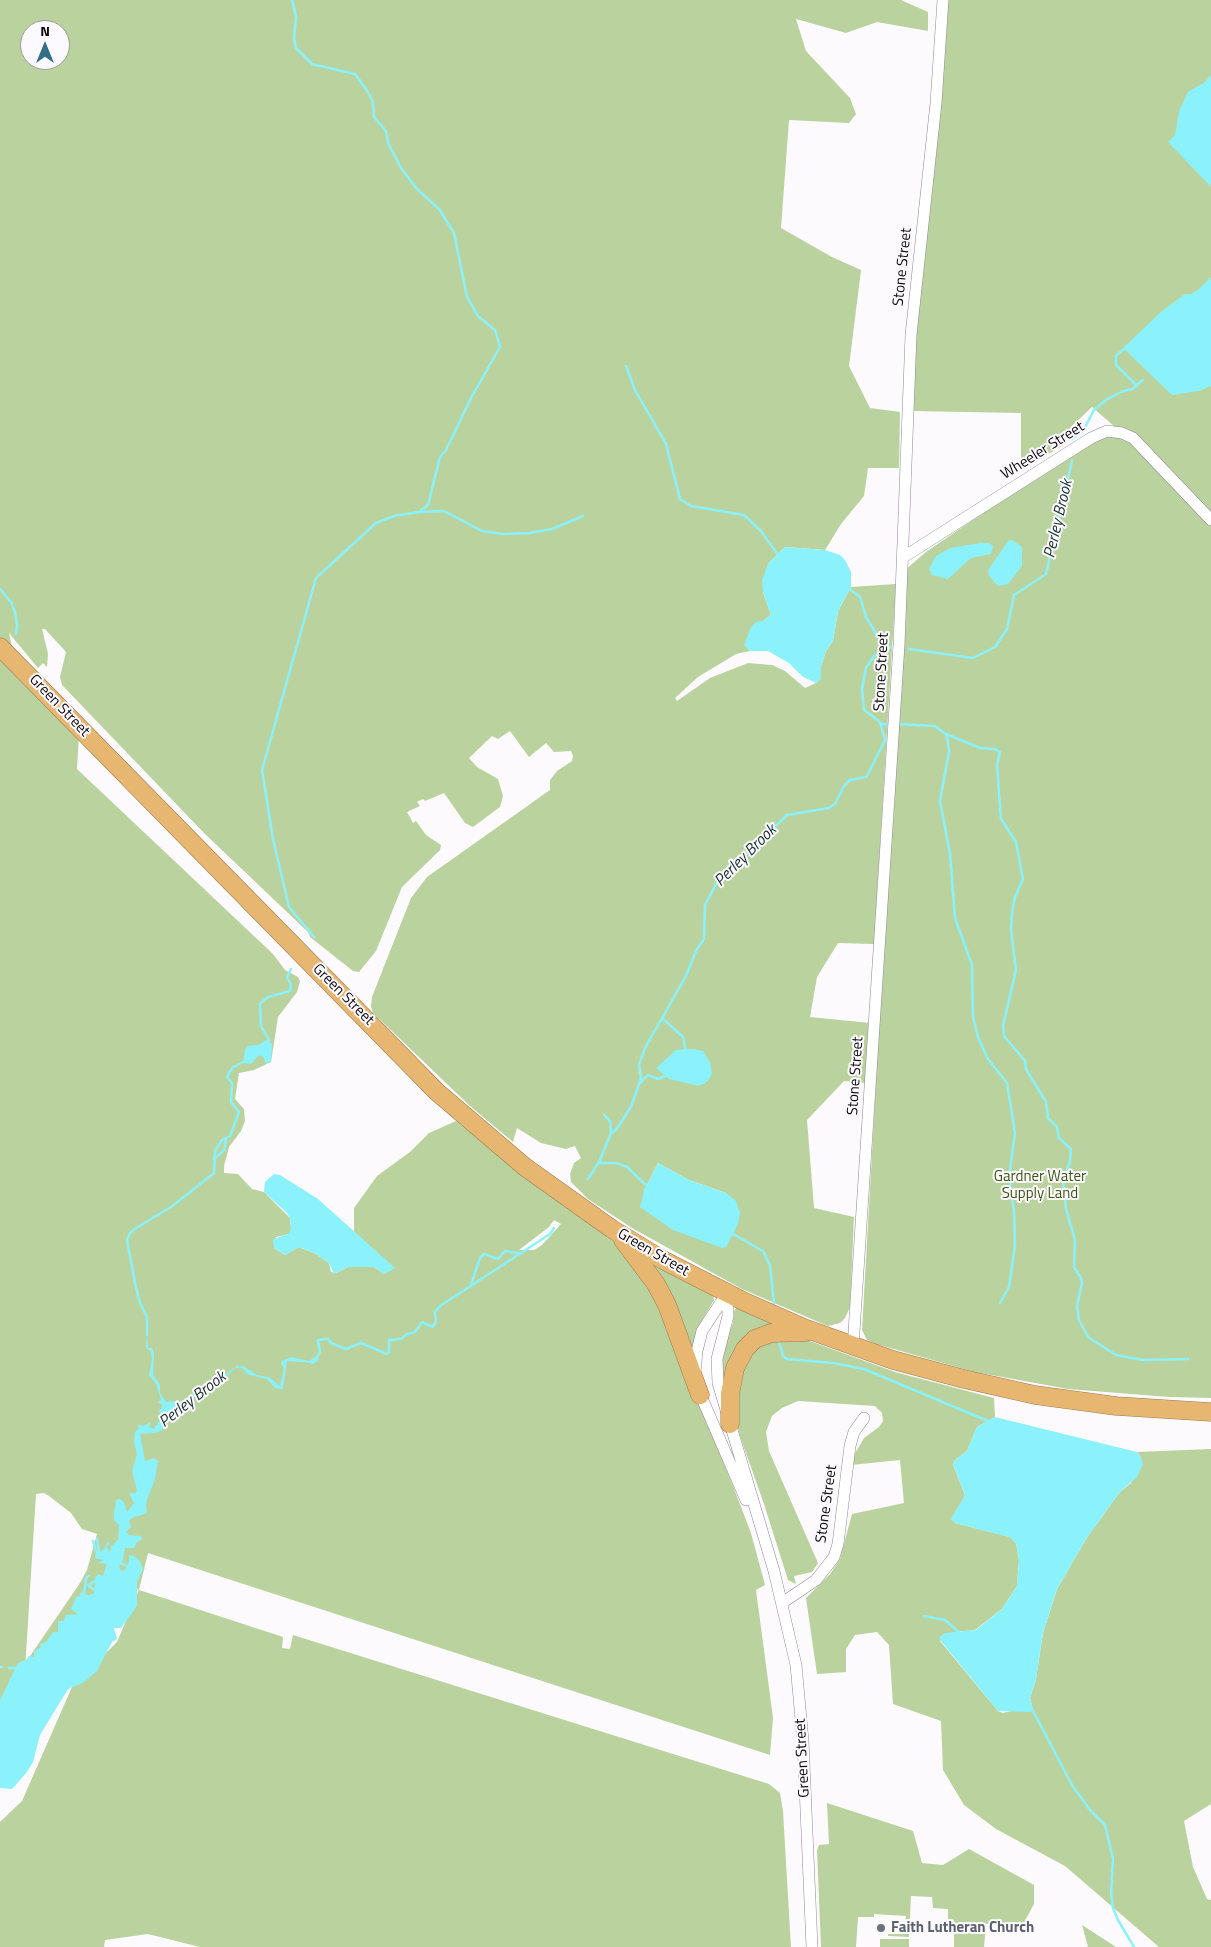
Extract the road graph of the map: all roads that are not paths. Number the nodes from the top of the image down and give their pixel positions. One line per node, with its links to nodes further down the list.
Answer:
1 (943, 0): 3 (street, Stone Street)
2 (1211, 520): 3 (street, Wheeler Street)
3 (902, 558): 8 (street, Stone Street)
4 (0, 647): 5 (highway, Green Street)
5 (612, 1229): 6 (highway, Green Street); 9 (highway)
6 (727, 1293): 7 (highway); 9 (street, Green Street); 12 (street, Green Street)
7 (816, 1333): 8 (highway); 12 (highway)
8 (854, 1347): 10 (highway)
9 (700, 1395): 13 (street, Green Street)
10 (1211, 1412)
11 (864, 1418): 14 (street, Stone Street)
12 (730, 1424): 13 (street, Green Street)
13 (774, 1572): 14 (street, Green Street)
14 (782, 1603): 15 (street, Green Street)
15 (812, 1947)

